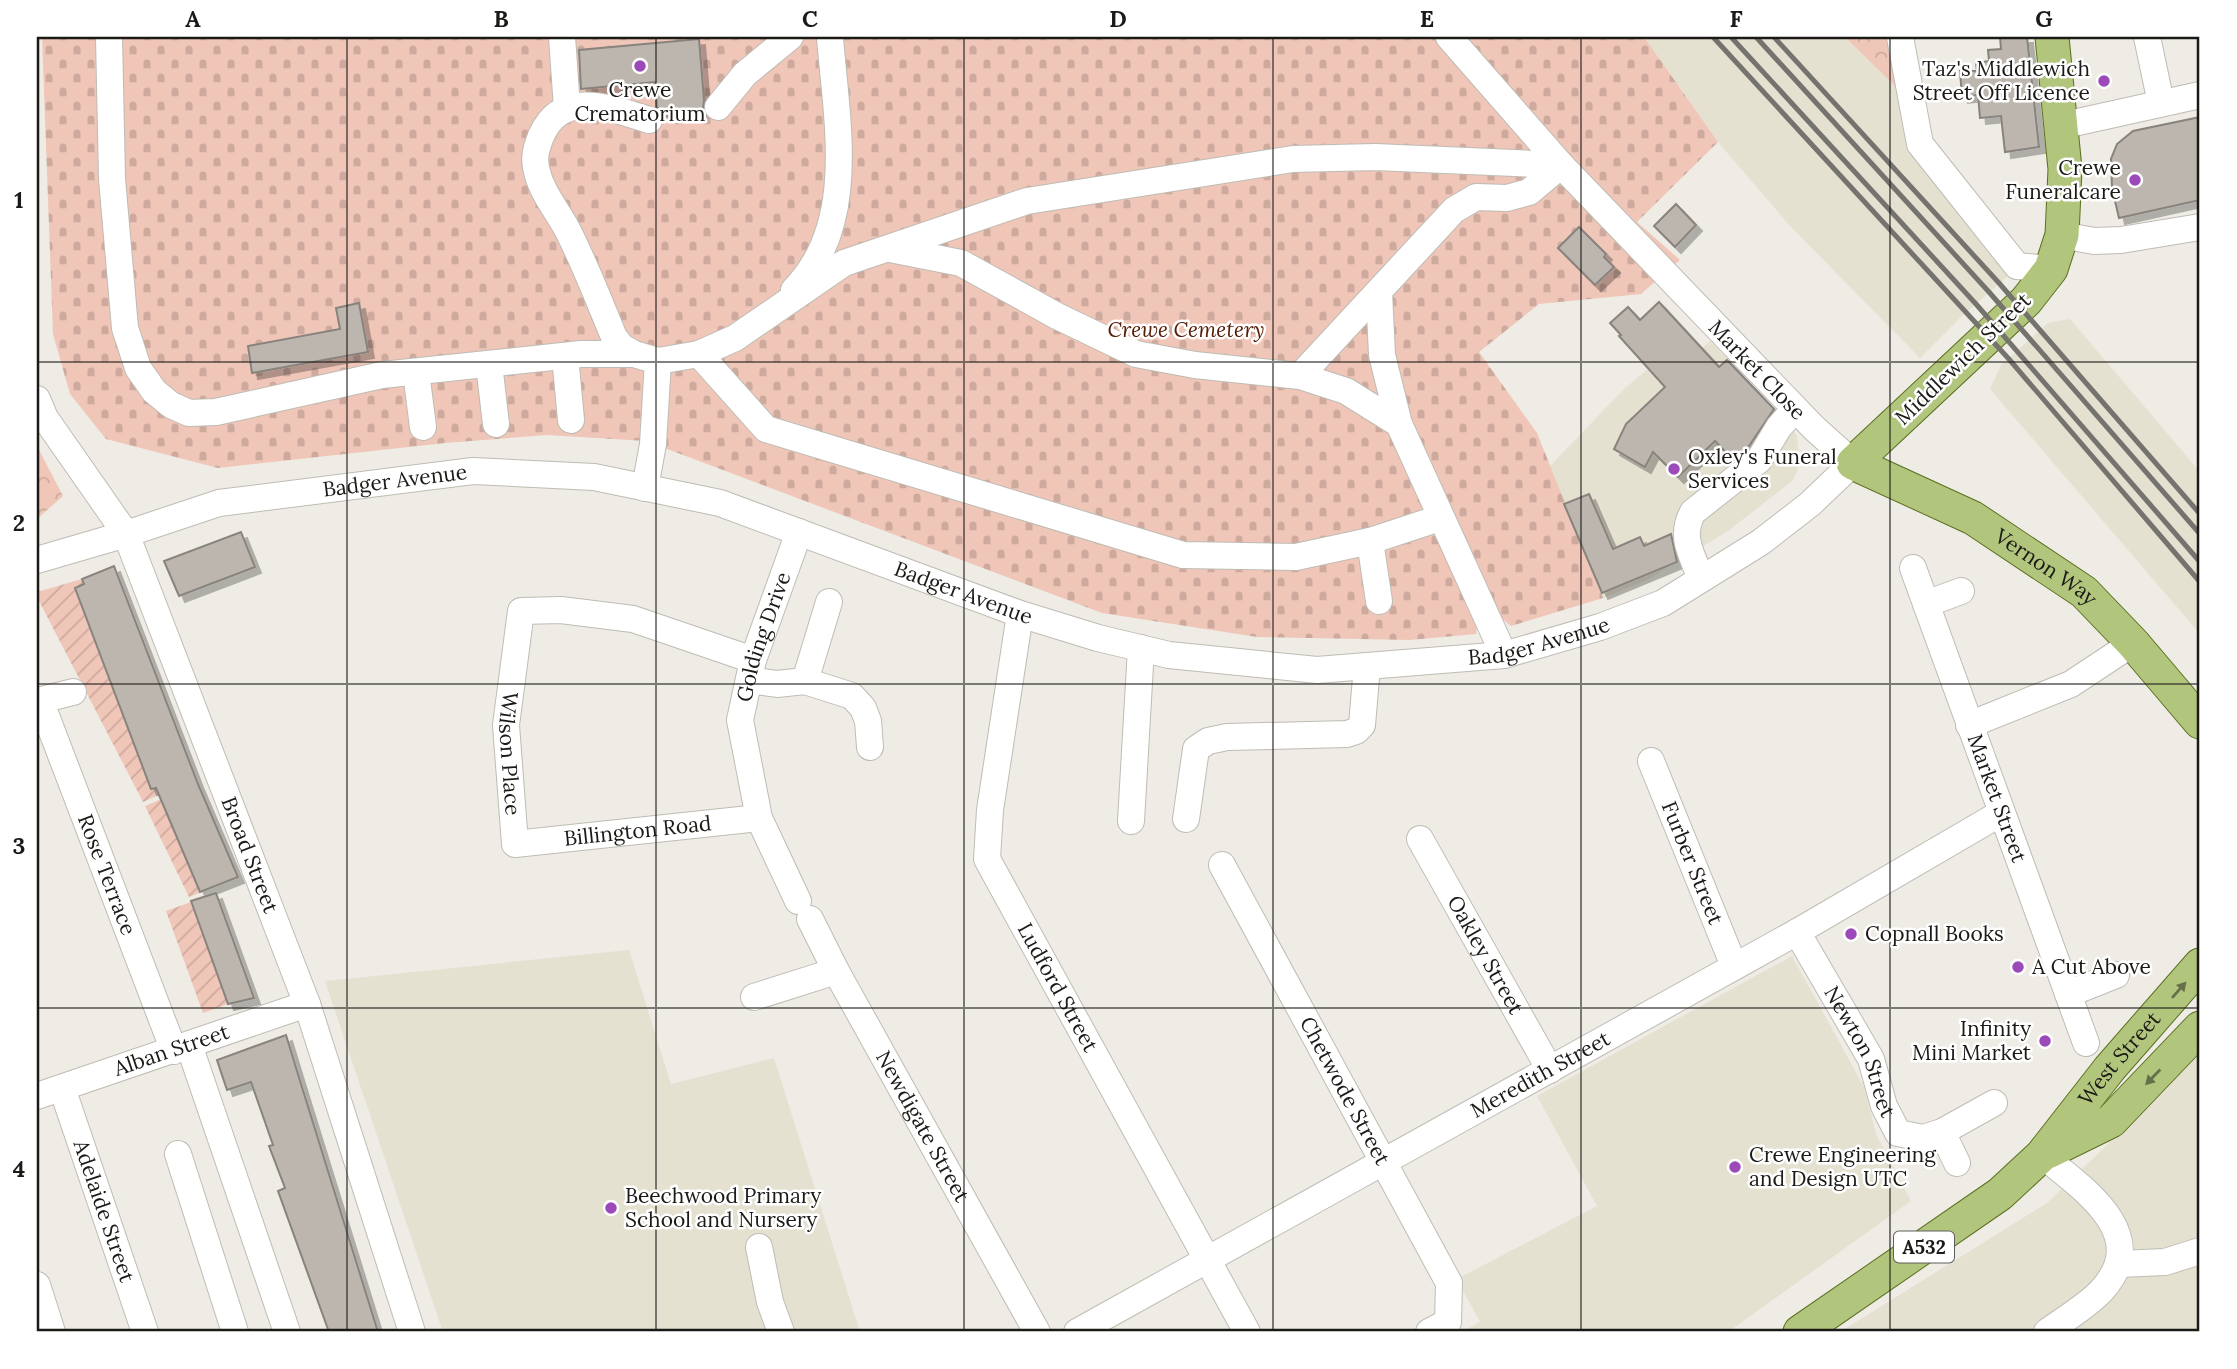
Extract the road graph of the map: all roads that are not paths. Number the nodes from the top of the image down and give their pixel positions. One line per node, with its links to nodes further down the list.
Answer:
1 (109, 37): 26 (street)
2 (562, 37): 12 (street)
3 (790, 37): 11 (street)
4 (830, 37): 21 (street)
5 (1449, 37): 15 (street, Market Close)
6 (1900, 37): 19 (street)
7 (2052, 37): 14 (main road, Middlewich Street)
8 (2147, 37): 10 (street)
9 (2200, 95): 10 (street)
10 (2161, 103): 14 (street)
11 (718, 107)
12 (567, 108): 13 (street); 24 (street)
13 (649, 120)
14 (2060, 126): 17 (main road, Middlewich Street)
15 (1560, 165): 18 (street); 20 (street); 29 (street, Market Close)
16 (2200, 227): 17 (street)
17 (2062, 235): 19 (main road, Middlewich Street)
18 (887, 249): 21 (street); 27 (street)
19 (2050, 269): 34 (main road, Middlewich Street)
20 (1379, 292): 27 (street); 32 (street)
21 (774, 311): 22 (street)
22 (699, 354): 24 (street); 39 (street)
23 (565, 356): 24 (street); 25 (street); 30 (street)
24 (646, 358): 35 (street)
25 (489, 364): 26 (street); 31 (street)
26 (416, 372): 33 (street)
27 (1300, 376): 32 (street)
28 (37, 399): 38 (street, Broad Street)
29 (1795, 409): 34 (street, Market Close); 42 (street)
30 (571, 420)
31 (496, 424)
32 (1399, 424): 36 (street)
33 (422, 426)
34 (1853, 463): 42 (street, Badger Avenue); 48 (main road, Vernon Way)
35 (645, 488): 37 (street, Badger Avenue); 38 (street, Badger Avenue)
36 (1440, 518): 39 (street); 50 (street)
37 (799, 532): 47 (street, Badger Avenue); 52 (street, Golding Drive)
38 (126, 534): 40 (street, Badger Avenue); 75 (street, Broad Street)
39 (1370, 541): 44 (street)
40 (37, 560)
41 (1913, 568): 46 (street, Market Street)
42 (1702, 579): 50 (street, Badger Avenue)
43 (1961, 591): 46 (street)
44 (1379, 601)
45 (829, 602): 53 (street)
46 (1926, 604): 57 (street, Market Street)
47 (1020, 614): 49 (street, Badger Avenue); 90 (street, Ludford Street)
48 (2133, 643): 56 (main road, Vernon Way); 57 (street)
49 (1141, 648): 51 (street, Badger Avenue); 63 (street)
50 (1504, 655): 51 (street, Badger Avenue)
51 (1367, 666): 62 (street)
52 (751, 670): 53 (street); 61 (street, Golding Drive); 65 (street, Wilson Place)
53 (805, 681): 58 (street)
54 (72, 692): 55 (street)
55 (38, 700): 78 (street, Rose Terrace)
56 (2200, 722)
57 (1969, 725): 60 (street, Market Street)
58 (870, 747)
59 (1651, 761): 70 (street, Furber Street)
60 (2001, 813): 68 (street, Meredith Street); 73 (street, Market Street)
61 (759, 818): 65 (street, Billington Road); 67 (street, Golding Drive)
62 (1186, 818)
63 (1131, 821)
64 (1420, 839): 79 (street, Oakley Street)
65 (515, 844)
66 (1222, 865): 86 (street, Chetwode Street)
67 (804, 910): 71 (street, Newdigate Street)
68 (1797, 932): 70 (street, Meredith Street); 83 (street, Newton Street)
69 (2200, 965): 85 (main road, West Street / A532, one-way to 69)
70 (1734, 966): 79 (street, Meredith Street)
71 (836, 971): 74 (street); 100 (street, Newdigate Street)
72 (2116, 975): 73 (street)
73 (2068, 994): 77 (street, Market Street)
74 (754, 997)
75 (307, 1004): 78 (street, Alban Street); 98 (street, Broad Street)
76 (2200, 1028): 85 (main road, West Street / A532, one-way to 85)
77 (2086, 1043)
78 (181, 1048): 80 (street, Alban Street); 97 (street, Rose Terrace)
79 (1550, 1070): 86 (street, Meredith Street)
80 (62, 1088): 81 (street, Alban Street); 95 (street, Adelaide Street)
81 (37, 1096)
82 (1994, 1103): 83 (street, Newton Street)
83 (1942, 1132): 87 (street)
84 (178, 1154): 96 (street)
85 (2042, 1155): 91 (street); 103 (main road, West Street / A532)
86 (1382, 1163): 90 (street, Meredith Street); 93 (street, Chetwode Street)
87 (1956, 1163)
88 (759, 1247): 99 (street)
89 (2200, 1251): 91 (street)
90 (1207, 1260): 101 (street, Meredith Street); 102 (street, Ludford Street)
91 (2119, 1264): 104 (street)
92 (37, 1285): 94 (street)
93 (1439, 1327)
94 (52, 1332)
95 (145, 1332)
96 (235, 1332)
97 (287, 1332)
98 (412, 1332)
99 (781, 1332)
100 (1037, 1332)
101 (1077, 1332)
102 (1247, 1332)
103 (1800, 1332)
104 (2047, 1332)

